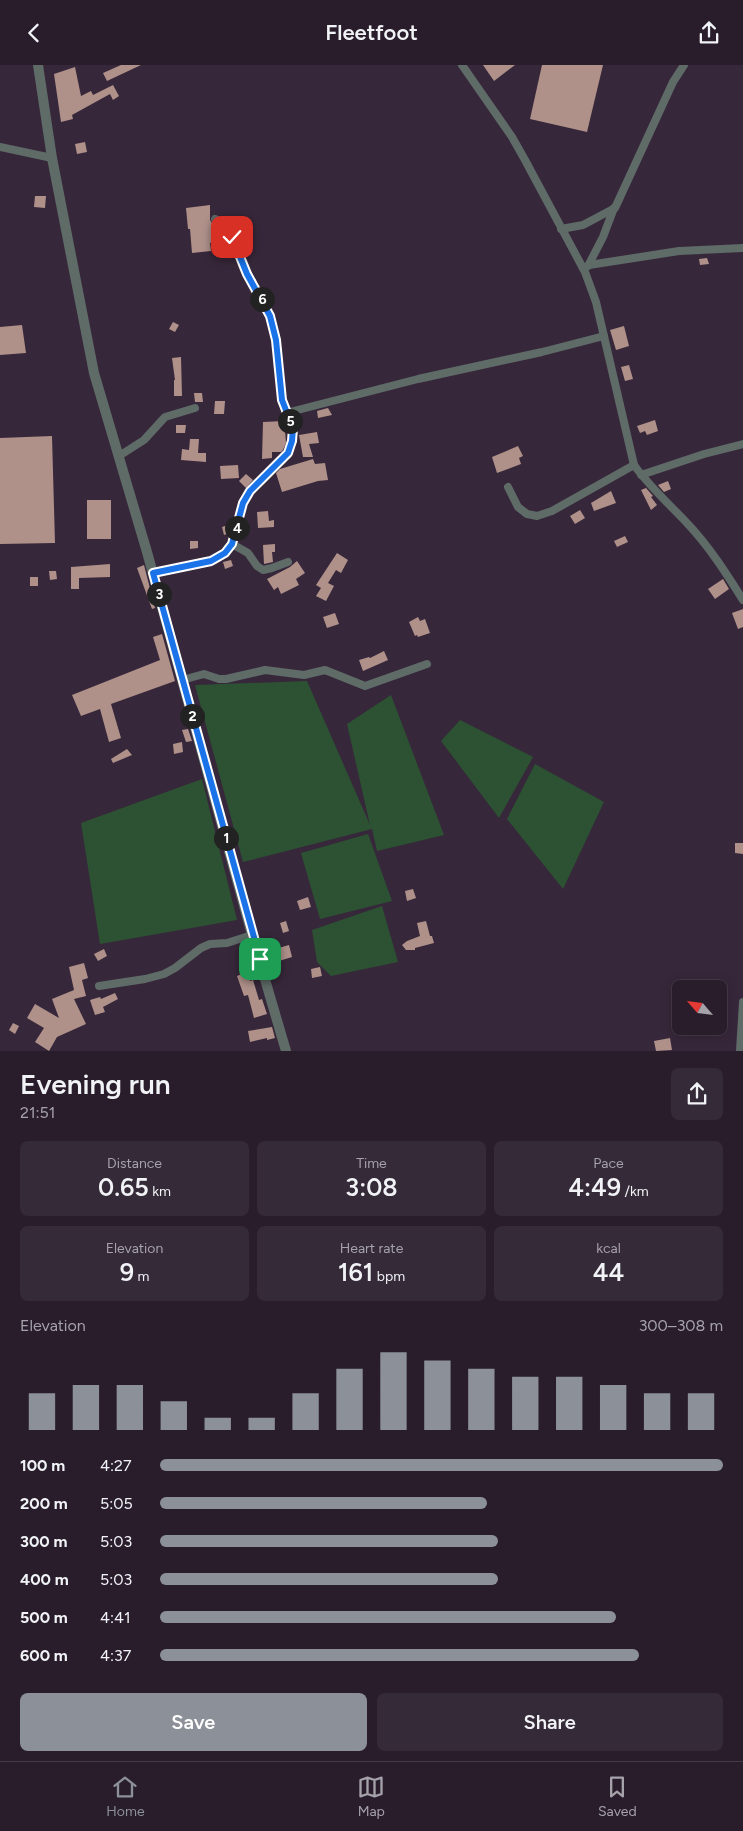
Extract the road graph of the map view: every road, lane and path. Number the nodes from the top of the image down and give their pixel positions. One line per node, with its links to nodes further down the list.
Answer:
1 (38, 65): 5 (street)
2 (462, 65): 8 (street)
3 (684, 65): 6 (street)
4 (0, 147): 5 (street)
5 (52, 158): 16 (street)
6 (614, 208): 8 (street); 10 (street)
7 (215, 219): 14 (street)
8 (561, 229): 11 (street)
9 (743, 248): 10 (street)
10 (589, 265): 11 (street)
11 (585, 272): 12 (street)
12 (604, 336): 14 (street); 17 (street)
13 (195, 407): 16 (street)
14 (286, 413): 20 (street)
15 (743, 444): 18 (street)
16 (119, 456): 22 (street)
17 (634, 465): 18 (street); 19 (street)
18 (640, 475): 23 (street)
19 (508, 487)
20 (232, 544): 21 (street); 22 (street)
21 (288, 562)
22 (153, 573): 25 (street)
23 (743, 600)
24 (427, 663): 25 (street)
25 (182, 680): 26 (street)
26 (252, 935): 27 (street); 29 (street)
27 (99, 986)
28 (743, 1002): 30 (street)
29 (286, 1051)
30 (740, 1051)

